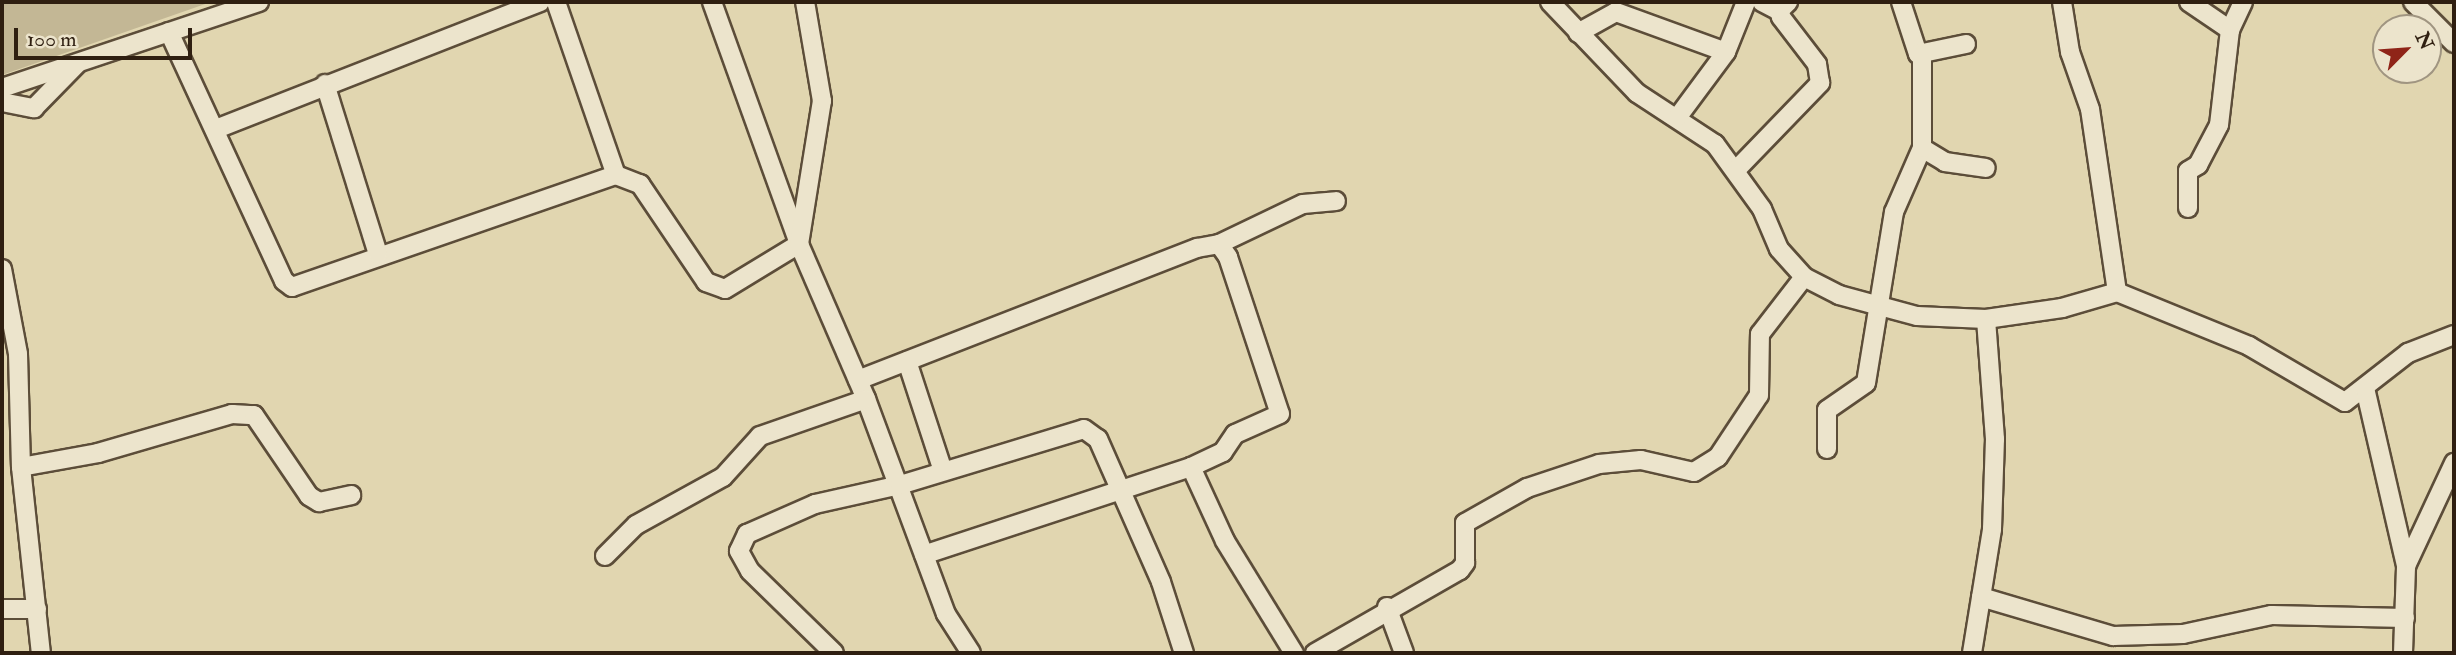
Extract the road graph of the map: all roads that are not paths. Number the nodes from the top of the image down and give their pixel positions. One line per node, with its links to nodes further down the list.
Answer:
1 (259, 2): 16 (street)
2 (540, 2): 23 (street)
3 (556, 2): 31 (street)
4 (712, 2): 35 (street)
5 (805, 2): 35 (street)
6 (1550, 2): 17 (street)
7 (1746, 2): 20 (street)
8 (1762, 2): 14 (street)
9 (1901, 2): 21 (street)
10 (2062, 2): 39 (street)
11 (2189, 2): 15 (street)
12 (2243, 2): 15 (street)
13 (2413, 2): 18 (street)
14 (1783, 6): 30 (street)
15 (2230, 30): 33 (street)
16 (169, 32): 22 (street); 27 (street)
17 (1578, 33): 20 (street); 26 (street)
18 (2454, 43)
19 (1966, 44): 21 (street)
20 (1726, 52): 26 (street)
21 (1922, 55): 28 (street)
22 (78, 64): 24 (street); 25 (street)
23 (325, 84): 27 (street); 36 (street)
24 (2, 88)
25 (2, 102)
26 (1677, 118): 30 (street)
27 (216, 129): 36 (street)
28 (1922, 148): 29 (street); 40 (street)
29 (1986, 168)
30 (1737, 169): 38 (street)
31 (616, 175): 35 (street); 36 (street)
32 (1336, 201): 34 (street)
33 (2188, 208)
34 (1219, 243): 43 (street); 50 (street)
35 (799, 244): 44 (street)
36 (378, 254)
37 (2, 269): 49 (street)
38 (1804, 277): 40 (street); 59 (street)
39 (2117, 292): 41 (street); 45 (street)
40 (1876, 308): 41 (street); 47 (street)
41 (1986, 319): 58 (street)
42 (2454, 335): 45 (street)
43 (907, 361): 44 (street); 51 (street)
44 (858, 380): 46 (street)
45 (2365, 388): 57 (street)
46 (866, 399): 52 (street); 56 (street)
47 (1827, 449)
48 (2454, 463): 57 (street)
49 (21, 467): 54 (street); 61 (street)
50 (1191, 467): 53 (street); 67 (street)
51 (943, 471): 52 (street); 53 (street)
52 (901, 485): 55 (street); 64 (street)
53 (1119, 493): 55 (street); 66 (street)
54 (351, 495)
55 (924, 555): 65 (street)
56 (605, 556)
57 (2406, 566): 62 (street)
58 (1981, 597): 62 (street); 70 (street)
59 (1387, 607): 68 (street); 69 (street)
60 (2, 609): 61 (street)
61 (37, 609): 63 (street)
62 (2405, 618): 71 (street)
63 (41, 653)
64 (834, 653)
65 (971, 653)
66 (1184, 653)
67 (1294, 653)
68 (1315, 653)
69 (1404, 653)
70 (1972, 653)
71 (2403, 653)

